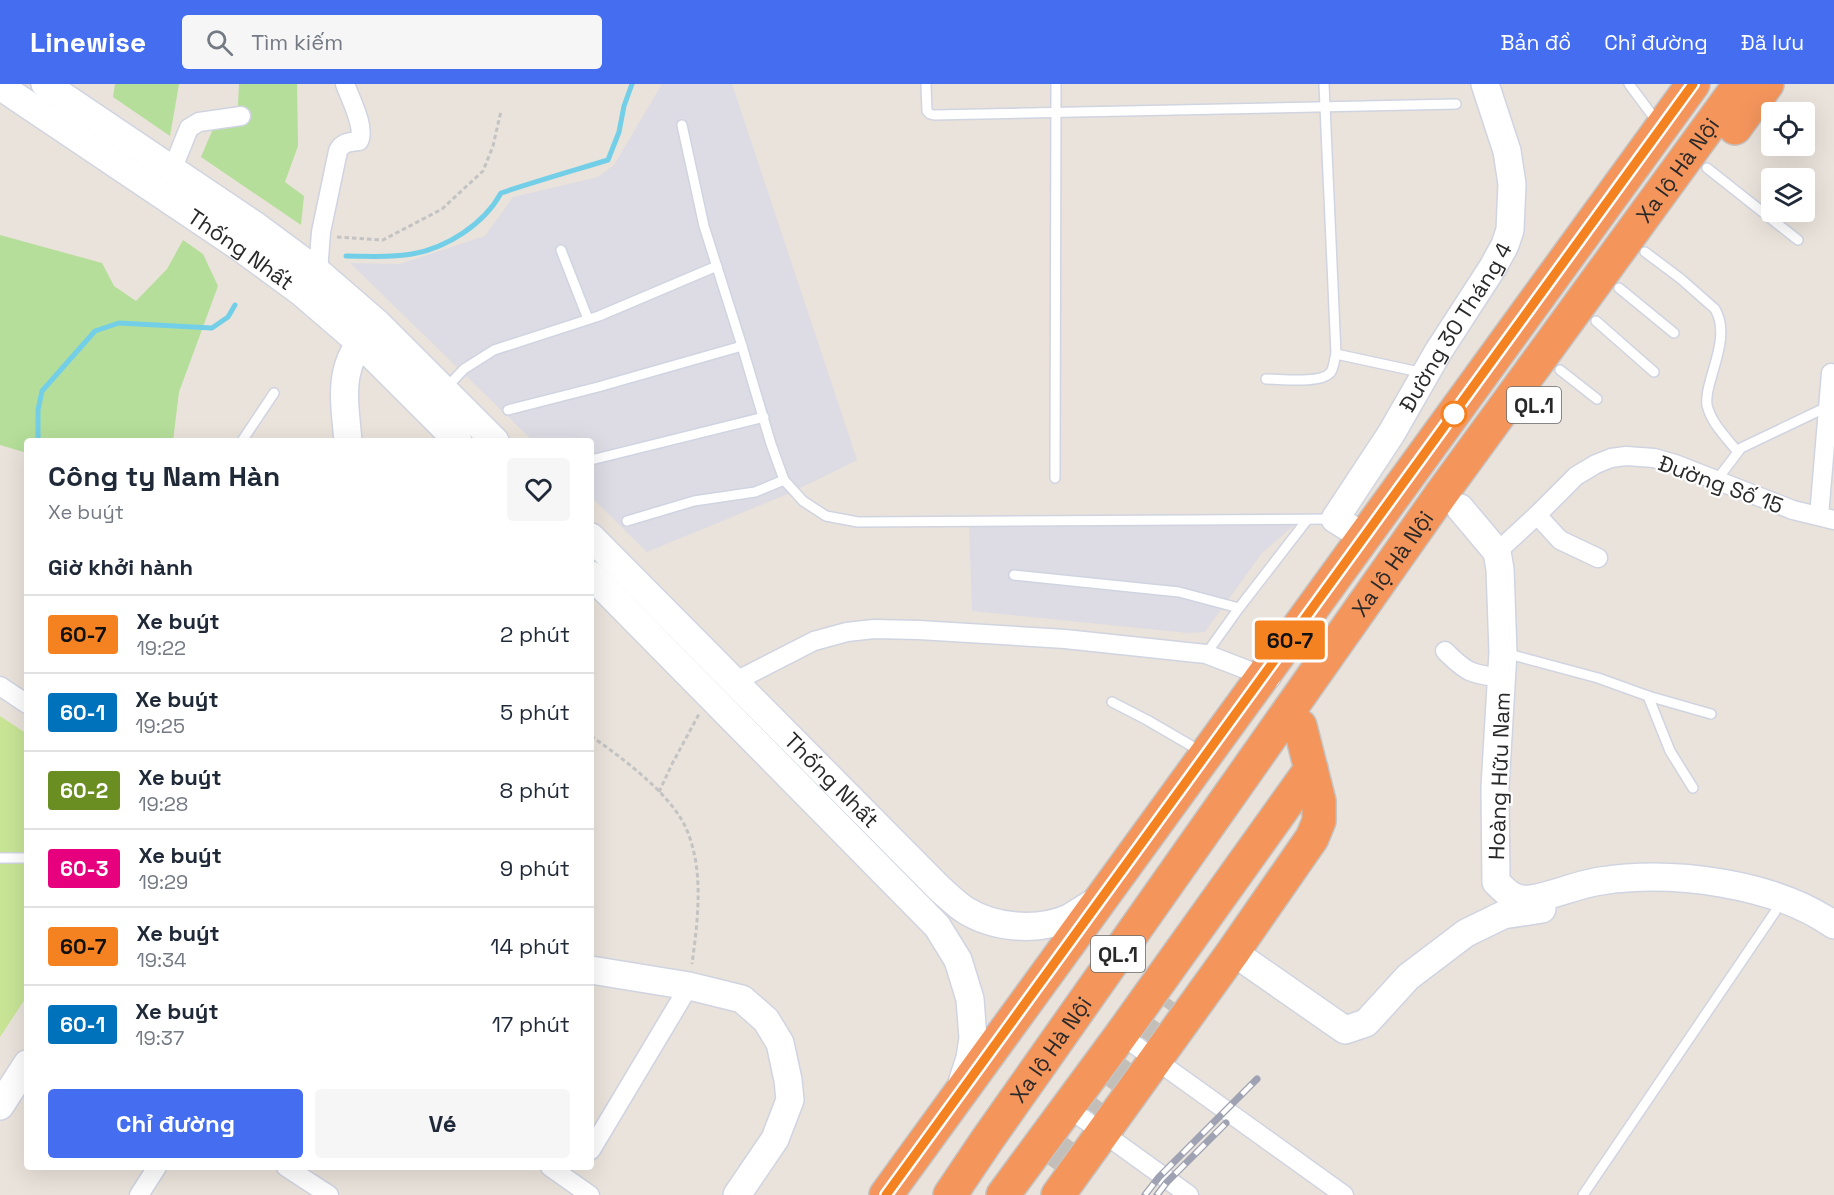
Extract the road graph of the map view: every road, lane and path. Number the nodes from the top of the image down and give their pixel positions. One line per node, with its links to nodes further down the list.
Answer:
1 (45, 84): 21 (main road, Thống Nhất)
2 (345, 84): 22 (street)
3 (926, 84): 16 (lane)
4 (1056, 84): 16 (lane)
5 (1324, 84): 14 (lane)
6 (1485, 84): 39 (main road, Đường 30 Tháng 4)
7 (1629, 84): 19 (lane)
8 (1693, 84): 19 (highway, Xa lộ Hà Nội / QL.1)
9 (1711, 84): 65 (highway, Xa lộ Hà Nội / QL.1)
10 (1740, 84): 48 (highway, Xa lộ Hà Nội / QL.1)
11 (1767, 84): 20 (highway, Xa lộ Hà Nội / QL.1)
12 (0, 86): 29 (main road, Thống Nhất)
13 (1456, 104): 14 (lane)
14 (1325, 106): 16 (lane); 36 (lane)
15 (501, 111): 22 (path)
16 (1056, 112): 55 (lane)
17 (241, 116): 21 (street)
18 (682, 125): 26 (lane)
19 (1661, 128): 65 (highway, Xa lộ Hà Nội / QL.1)
20 (1707, 168): 23 (lane); 25 (highway, Xa lộ Hà Nội / QL.1)
21 (172, 170): 27 (main road, Thống Nhất)
22 (320, 236): 27 (street)
23 (1798, 240)
24 (561, 250): 30 (lane)
25 (1645, 252): 28 (highway, Xa lộ Hà Nội / QL.1); 53 (lane)
26 (717, 266): 30 (lane); 35 (lane)
27 (318, 272): 29 (street); 32 (main road, Thống Nhất)
28 (1619, 288): 31 (highway, Xa lộ Hà Nội / QL.1); 33 (lane)
29 (301, 292): 34 (main road, Thống Nhất)
30 (588, 320): 42 (lane)
31 (1596, 321): 37 (highway, Xa lộ Hà Nội / QL.1); 38 (lane)
32 (377, 322): 34 (main road); 42 (main road, Thống Nhất)
33 (1674, 333)
34 (359, 342): 50 (main road); 51 (main road, Thống Nhất)
35 (742, 346): 46 (lane); 47 (lane)
36 (1336, 354): 39 (lane); 41 (lane)
37 (1560, 370): 44 (lane); 48 (highway, Xa lộ Hà Nội / QL.1)
38 (1654, 372)
39 (1426, 373): 62 (main road, Đường 30 Tháng 4)
40 (1831, 374): 45 (street)
41 (1266, 379)
42 (444, 390): 52 (main road, Thống Nhất)
43 (274, 393): 49 (lane)
44 (1598, 399)
45 (1829, 406): 53 (lane); 60 (street)
46 (507, 410)
47 (764, 417): 54 (lane); 56 (lane)
48 (1503, 429): 58 (highway, Xa lộ Hà Nội / QL.1)
49 (244, 438)
50 (348, 438)
51 (455, 438)
52 (492, 438)
53 (1737, 451): 57 (lane)
54 (594, 459)
55 (1055, 478)
56 (784, 480): 61 (lane); 63 (lane)
57 (1716, 481): 59 (street, Đường Số 15); 60 (street, Đường Số 15)
58 (1451, 501): 66 (main road); 82 (highway, Xa lộ Hà Nội / QL.1)
59 (1537, 515): 66 (street, Đường Số 15); 67 (street)
60 (1826, 518)
61 (1307, 519): 62 (lane); 70 (lane)
62 (1335, 519): 65 (main road)
63 (627, 521)
64 (594, 540): 75 (main road, Thống Nhất)
65 (1371, 541): 74 (highway, Xa lộ Hà Nội / QL.1)
66 (1497, 552): 73 (main road, Hoàng Hữu Nam)
67 (1598, 558)
68 (1014, 575): 70 (lane)
69 (594, 578): 78 (main road, Thống Nhất)
70 (1239, 608): 72 (lane)
71 (1445, 651): 73 (street)
72 (1206, 654): 74 (street); 75 (street)
73 (1502, 665): 77 (lane); 95 (main road, Hoàng Hữu Nam)
74 (1271, 679): 84 (highway, Xa lộ Hà Nội / QL.1); 101 (highway, Xa lộ Hà Nội / QL.1)
75 (734, 682): 91 (main road, Thống Nhất)
76 (0, 686): 79 (street)
77 (1648, 696): 81 (lane); 86 (lane)
78 (712, 697): 87 (path); 93 (main road, Thống Nhất)
79 (24, 702)
80 (1112, 702): 84 (lane)
81 (1711, 714)
82 (1294, 720): 85 (highway); 122 (highway, Xa lộ Hà Nội / QL.1)
83 (594, 738): 87 (path)
84 (1209, 757): 92 (highway, Xa lộ Hà Nội / QL.1)
85 (1311, 769): 88 (highway); 102 (highway, Xa lộ Hà Nội / QL.1)
86 (1693, 788)
87 (659, 792): 99 (path)
88 (1318, 801): 97 (highway); 100 (highway)
89 (0, 858): 90 (lane)
90 (24, 858)
91 (940, 889): 92 (main road, Thống Nhất); 93 (main road)
92 (1108, 890): 101 (highway, Xa lộ Hà Nội / QL.1)
93 (924, 910): 105 (main road, Thống Nhất)
94 (1776, 912): 96 (main road); 97 (main road); 127 (lane)
95 (1834, 925)
96 (1834, 939)
97 (1233, 952): 103 (highway)
98 (594, 970): 99 (main road)
99 (689, 986): 108 (street); 119 (main road)
100 (1174, 1002)
101 (1034, 1005): 105 (highway, Xa lộ Hà Nội / QL.1); 121 (highway, Xa lộ Hà Nội / QL.1)
102 (1121, 1035): 103 (street); 107 (highway, Xa lộ Hà Nội / QL.1)
103 (1154, 1060): 109 (highway); 126 (street)
104 (24, 1069): 106 (main road)
105 (958, 1096): 120 (highway, Xa lộ Hà Nội / QL.1)
106 (0, 1106)
107 (1067, 1107): 109 (street); 123 (highway, Xa lộ Hà Nội / QL.1)
108 (600, 1118): 110 (street)
109 (1102, 1133): 115 (highway); 125 (street)
110 (594, 1139)
111 (155, 1170): 116 (street)
112 (291, 1170): 117 (street)
113 (562, 1170): 114 (street)
114 (577, 1174): 118 (street)
115 (1056, 1182): 124 (highway)
116 (139, 1195)
117 (329, 1195)
118 (590, 1195)
119 (737, 1195)
120 (886, 1195)
121 (904, 1195)
122 (950, 1195)
123 (1003, 1195)
124 (1035, 1195)
125 (1190, 1195)
126 (1344, 1195)
127 (1583, 1195)

